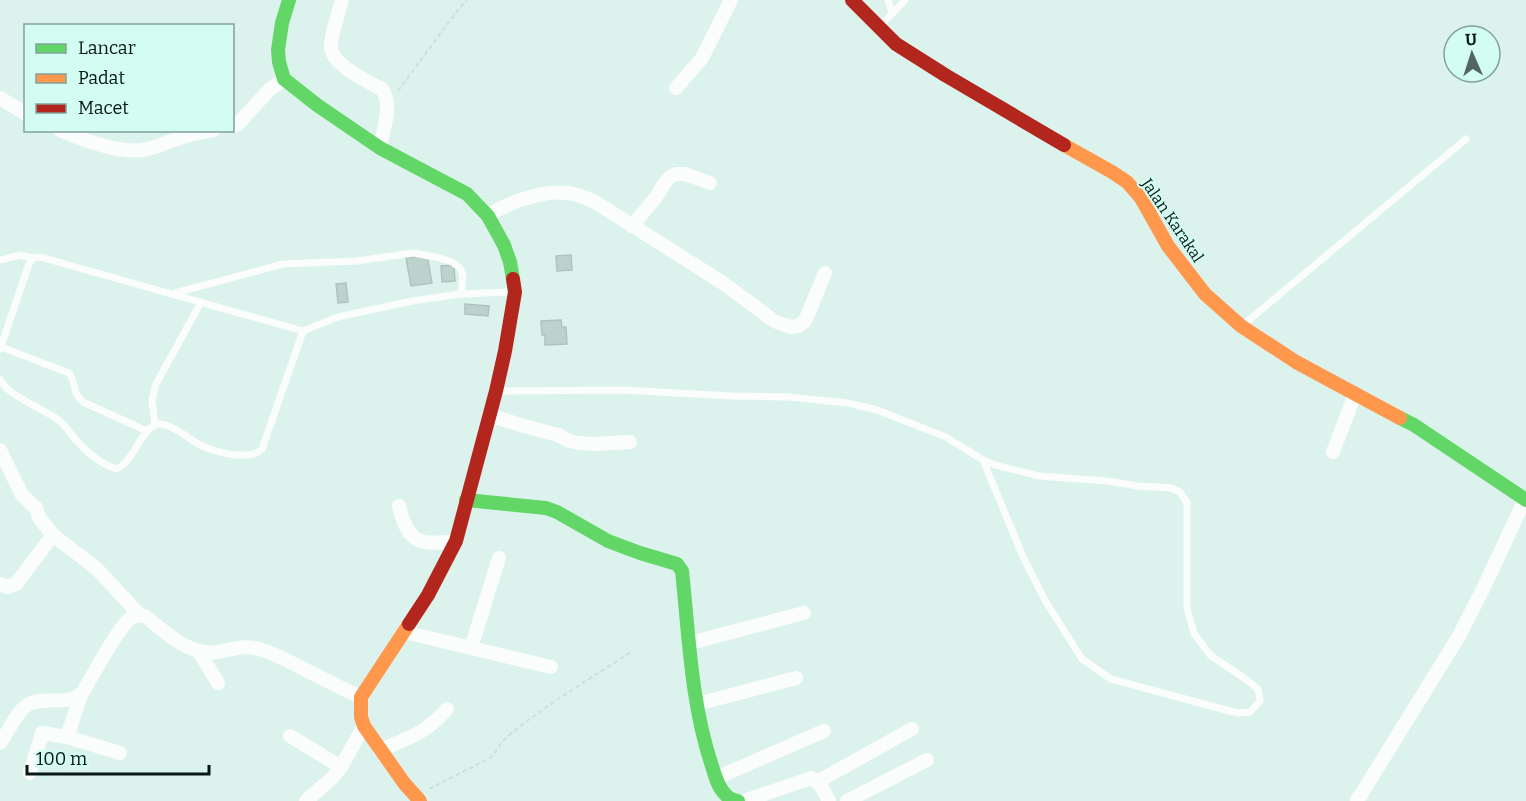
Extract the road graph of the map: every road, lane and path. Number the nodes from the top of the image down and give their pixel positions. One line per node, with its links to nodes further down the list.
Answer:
1 (290, 0): 10 (street)
2 (342, 0): 13 (street)
3 (467, 0): 13 (path)
4 (730, 0): 11 (street)
5 (852, 0): 9 (street, Jalan Karakal)
6 (888, 0): 8 (lane)
7 (905, 0): 8 (lane)
8 (892, 13): 9 (lane)
9 (878, 27): 30 (street, Jalan Karakal)
10 (284, 79): 15 (street); 19 (street)
11 (676, 88)
12 (0, 98): 14 (street)
13 (388, 104): 19 (street)
14 (24, 113)
15 (234, 125)
16 (65, 132): 17 (street)
17 (204, 132)
18 (1466, 139): 30 (lane)
19 (380, 148): 21 (street)
20 (710, 183): 22 (street)
21 (488, 216): 22 (street); 26 (street)
22 (632, 226): 25 (street)
23 (33, 258): 24 (lane); 27 (lane); 32 (lane)
24 (0, 260)
25 (825, 273)
26 (515, 292): 28 (lane); 34 (street)
27 (172, 294): 28 (lane); 29 (lane)
28 (461, 294): 31 (lane)
29 (201, 302): 31 (lane); 37 (lane)
30 (1241, 326): 35 (street, Jalan Karakal)
31 (303, 331): 37 (lane)
32 (0, 348): 38 (lane)
33 (0, 379): 38 (lane)
34 (496, 391): 36 (street); 42 (lane)
35 (1355, 394): 41 (street); 44 (street, Jalan Karakal)
36 (489, 415): 39 (street); 43 (street)
37 (155, 425): 38 (lane)
38 (147, 431)
39 (630, 442)
40 (0, 450): 46 (street)
41 (1333, 452)
42 (983, 460): 42 (lane)
43 (466, 500): 47 (street); 53 (street)
44 (1525, 500): 83 (street)
45 (399, 506): 47 (street)
46 (53, 536): 49 (street); 51 (street)
47 (456, 541): 52 (street)
48 (499, 558): 54 (street)
49 (0, 584)
50 (804, 613): 53 (street)
51 (140, 615): 55 (street); 60 (street)
52 (404, 632): 54 (street); 61 (street)
53 (690, 644): 62 (street)
54 (471, 648): 57 (street)
55 (199, 652): 59 (street); 61 (street)
56 (631, 652): 77 (path)
57 (551, 667)
58 (796, 678): 62 (street)
59 (218, 683)
60 (81, 695): 68 (street); 69 (street)
61 (360, 697): 64 (street)
62 (697, 704): 75 (street)
63 (447, 708): 70 (street)
64 (364, 726): 70 (street); 73 (street)
65 (912, 729): 76 (street)
66 (824, 731): 75 (street)
67 (290, 736): 73 (street)
68 (67, 737): 71 (street); 74 (street)
69 (0, 742)
70 (380, 750): 77 (street)
71 (120, 753)
72 (927, 760): 82 (street)
73 (341, 767): 78 (street)
74 (30, 773)
75 (716, 778): 79 (street)
76 (817, 782): 80 (street); 81 (street)
77 (418, 799)
78 (306, 801)
79 (738, 801)
80 (744, 801)
81 (829, 801)
82 (847, 801)
83 (1358, 801)

